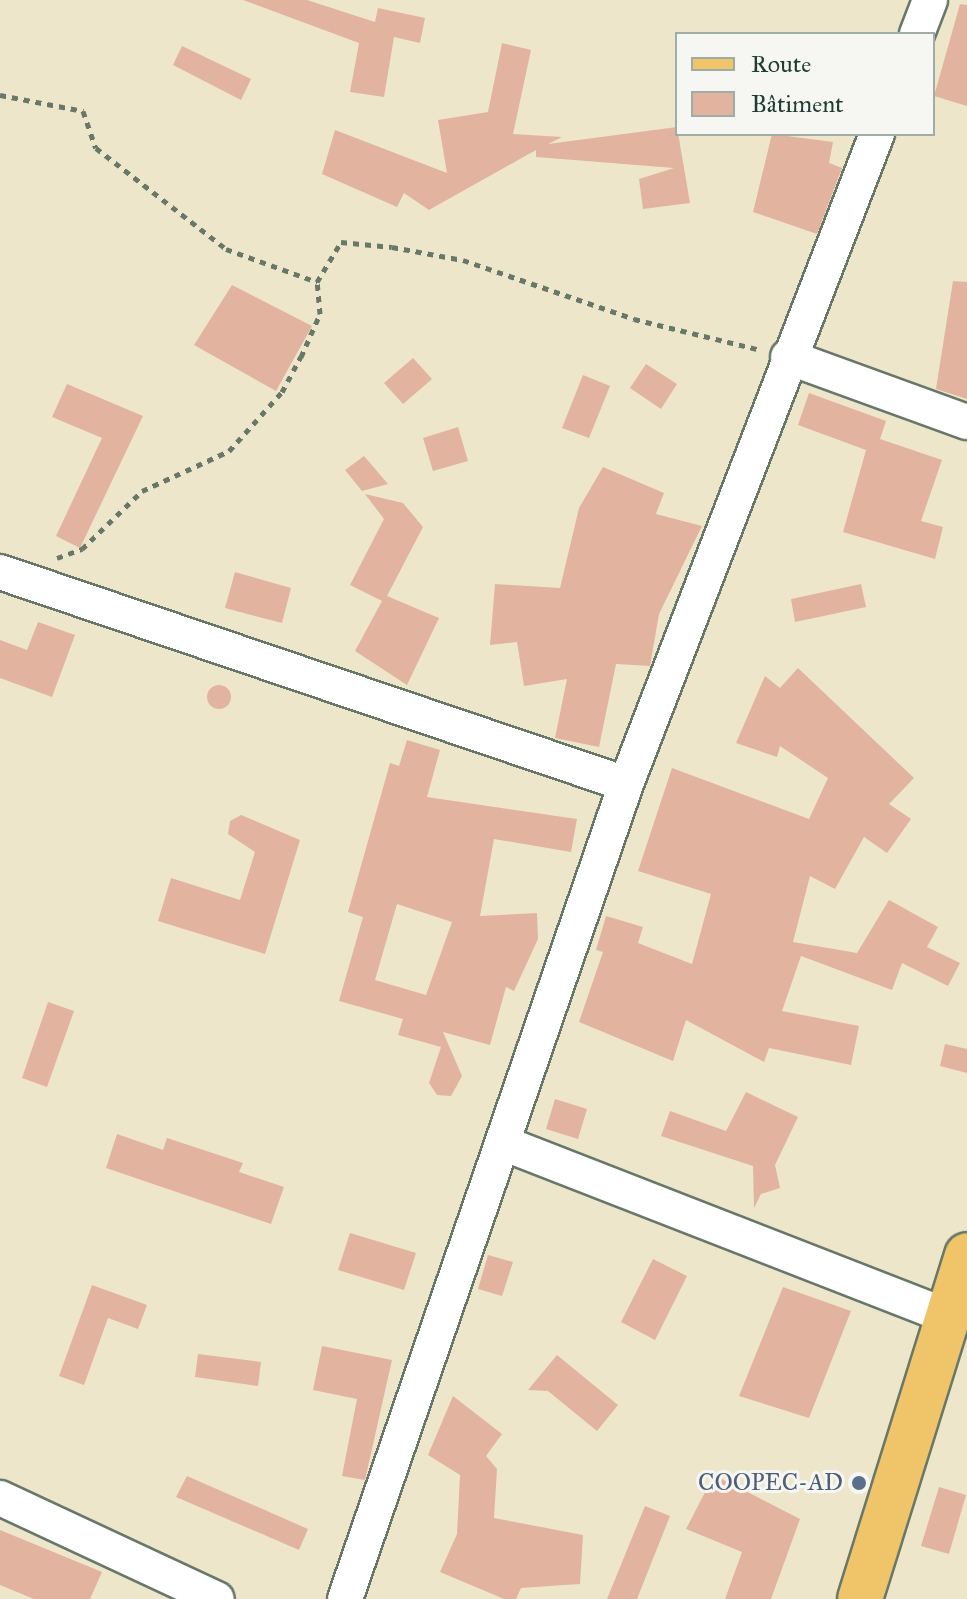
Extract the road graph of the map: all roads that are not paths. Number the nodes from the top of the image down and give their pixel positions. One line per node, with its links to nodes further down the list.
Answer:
1 (930, 0): 2 (street)
2 (918, 32)
3 (876, 136): 4 (street)
4 (788, 357): 5 (street); 7 (street)
5 (967, 422)
6 (0, 572): 7 (street)
7 (626, 784): 8 (street)
8 (503, 1143): 10 (street); 13 (street)
9 (967, 1255): 10 (main road)
10 (947, 1316): 14 (main road)
11 (0, 1498): 12 (street)
12 (217, 1599)
13 (345, 1599)
14 (860, 1599)

